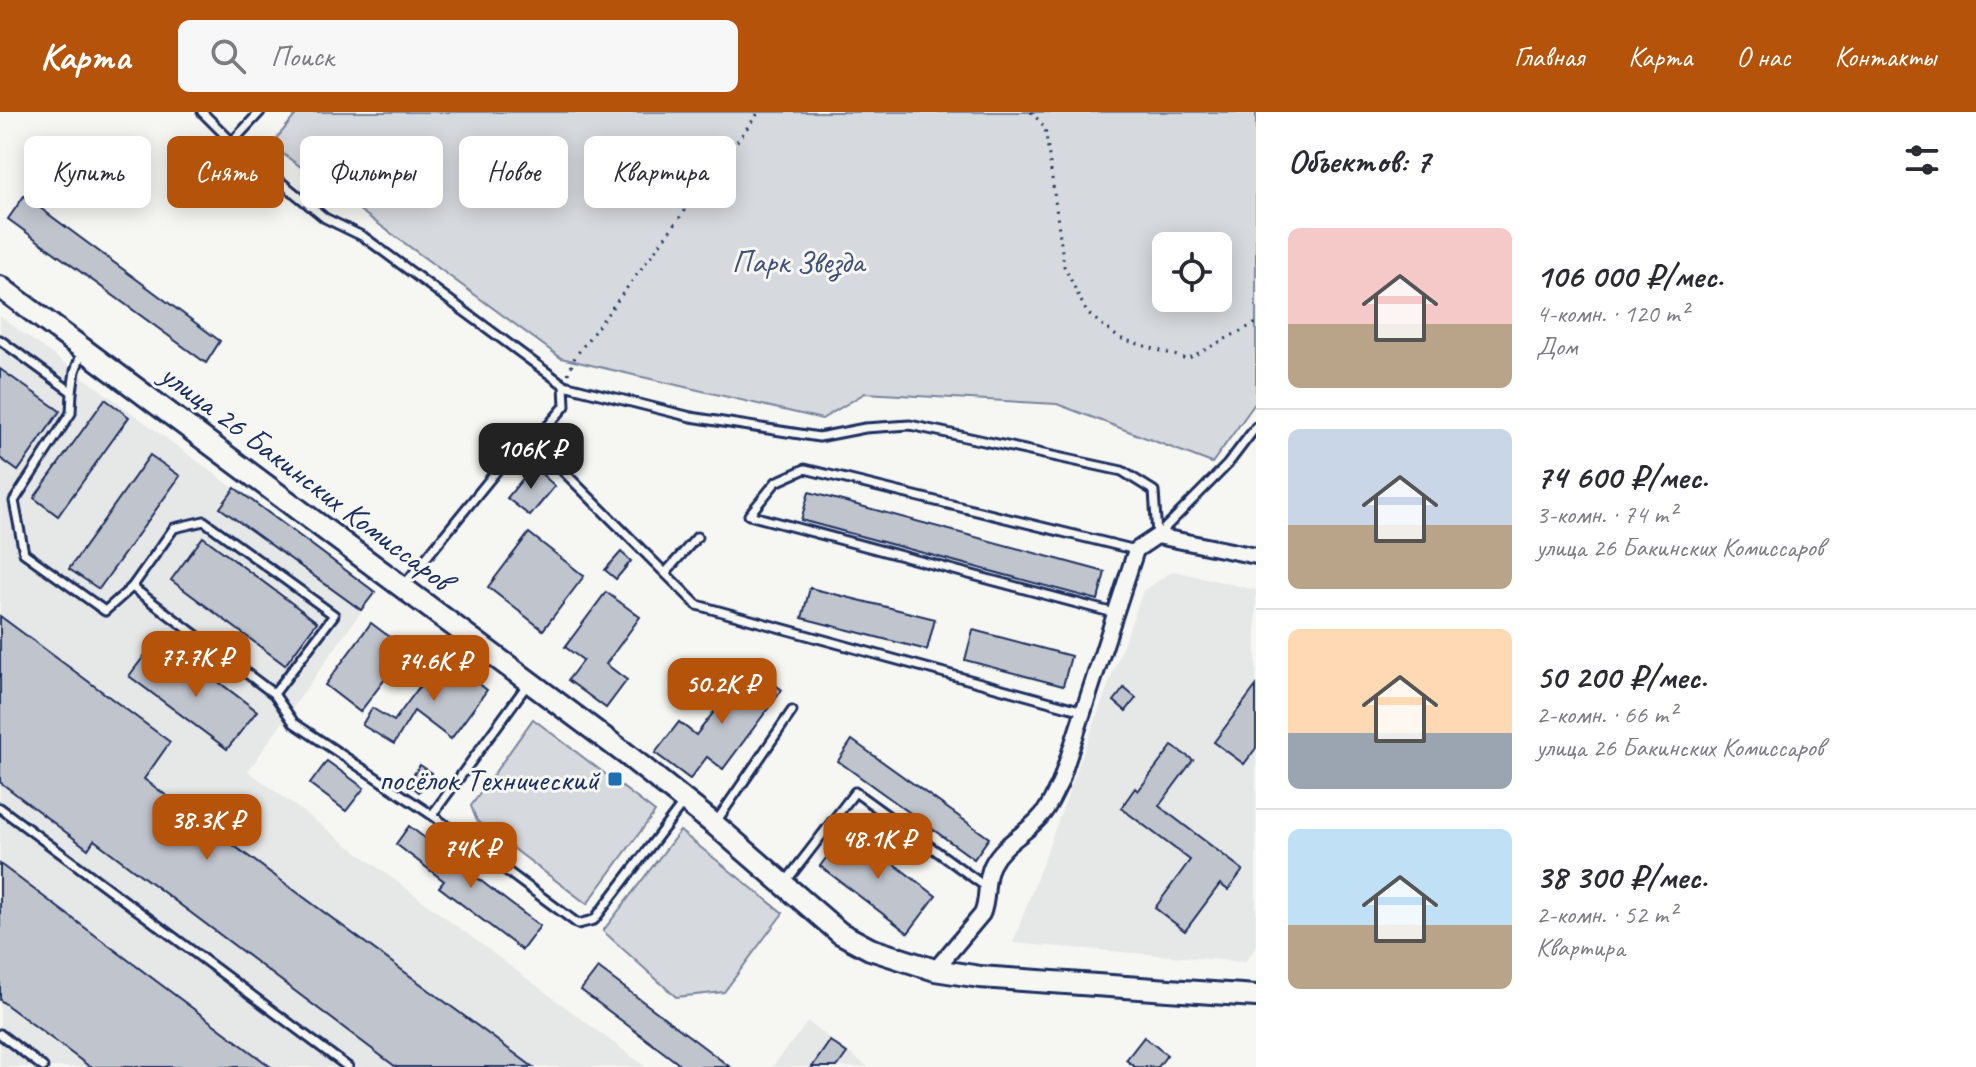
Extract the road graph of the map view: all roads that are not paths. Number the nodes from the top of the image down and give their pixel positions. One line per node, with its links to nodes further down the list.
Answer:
1 (202, 112): 3 (lane)
2 (260, 112): 4 (lane)
3 (226, 136)
4 (238, 136)
5 (284, 184): 9 (lane)
6 (0, 287): 8 (main road, улица 26 Бакинских Комиссаров)
7 (0, 340): 10 (lane)
8 (83, 348): 10 (lane); 19 (main road, улица 26 Бакинских Комиссаров)
9 (564, 385): 12 (lane); 13 (lane)
10 (72, 392): 18 (lane)
11 (1256, 427): 13 (lane)
12 (534, 442): 17 (lane); 19 (lane)
13 (1157, 536): 15 (street); 16 (street)
14 (697, 537): 17 (lane)
15 (1136, 550): 20 (street); 20 (lane)
16 (1256, 556)
17 (666, 572): 24 (lane)
18 (132, 587): 22 (lane); 22 (lane)
19 (403, 587): 21 (main road, улица 26 Бакинских Комиссаров)
20 (1114, 613): 24 (street)
21 (529, 682): 25 (main road, улица 26 Бакинских Комиссаров); 27 (lane)
22 (274, 694): 27 (lane)
23 (792, 711): 28 (lane)
24 (1085, 711): 30 (street)
25 (685, 800): 27 (lane); 28 (main road, улица 26 Бакинских Комиссаров)
26 (0, 808): 35 (lane)
27 (432, 815)
28 (714, 824): 29 (main road, улица 26 Бакинских Комиссаров)
29 (784, 884): 30 (lane); 31 (main road, улица 26 Бакинских Комиссаров)
30 (986, 887): 31 (street)
31 (935, 970): 32 (main road, улица 26 Бакинских Комиссаров)
32 (1256, 996)
33 (0, 1034): 34 (lane)
34 (43, 1067)
35 (348, 1067)

